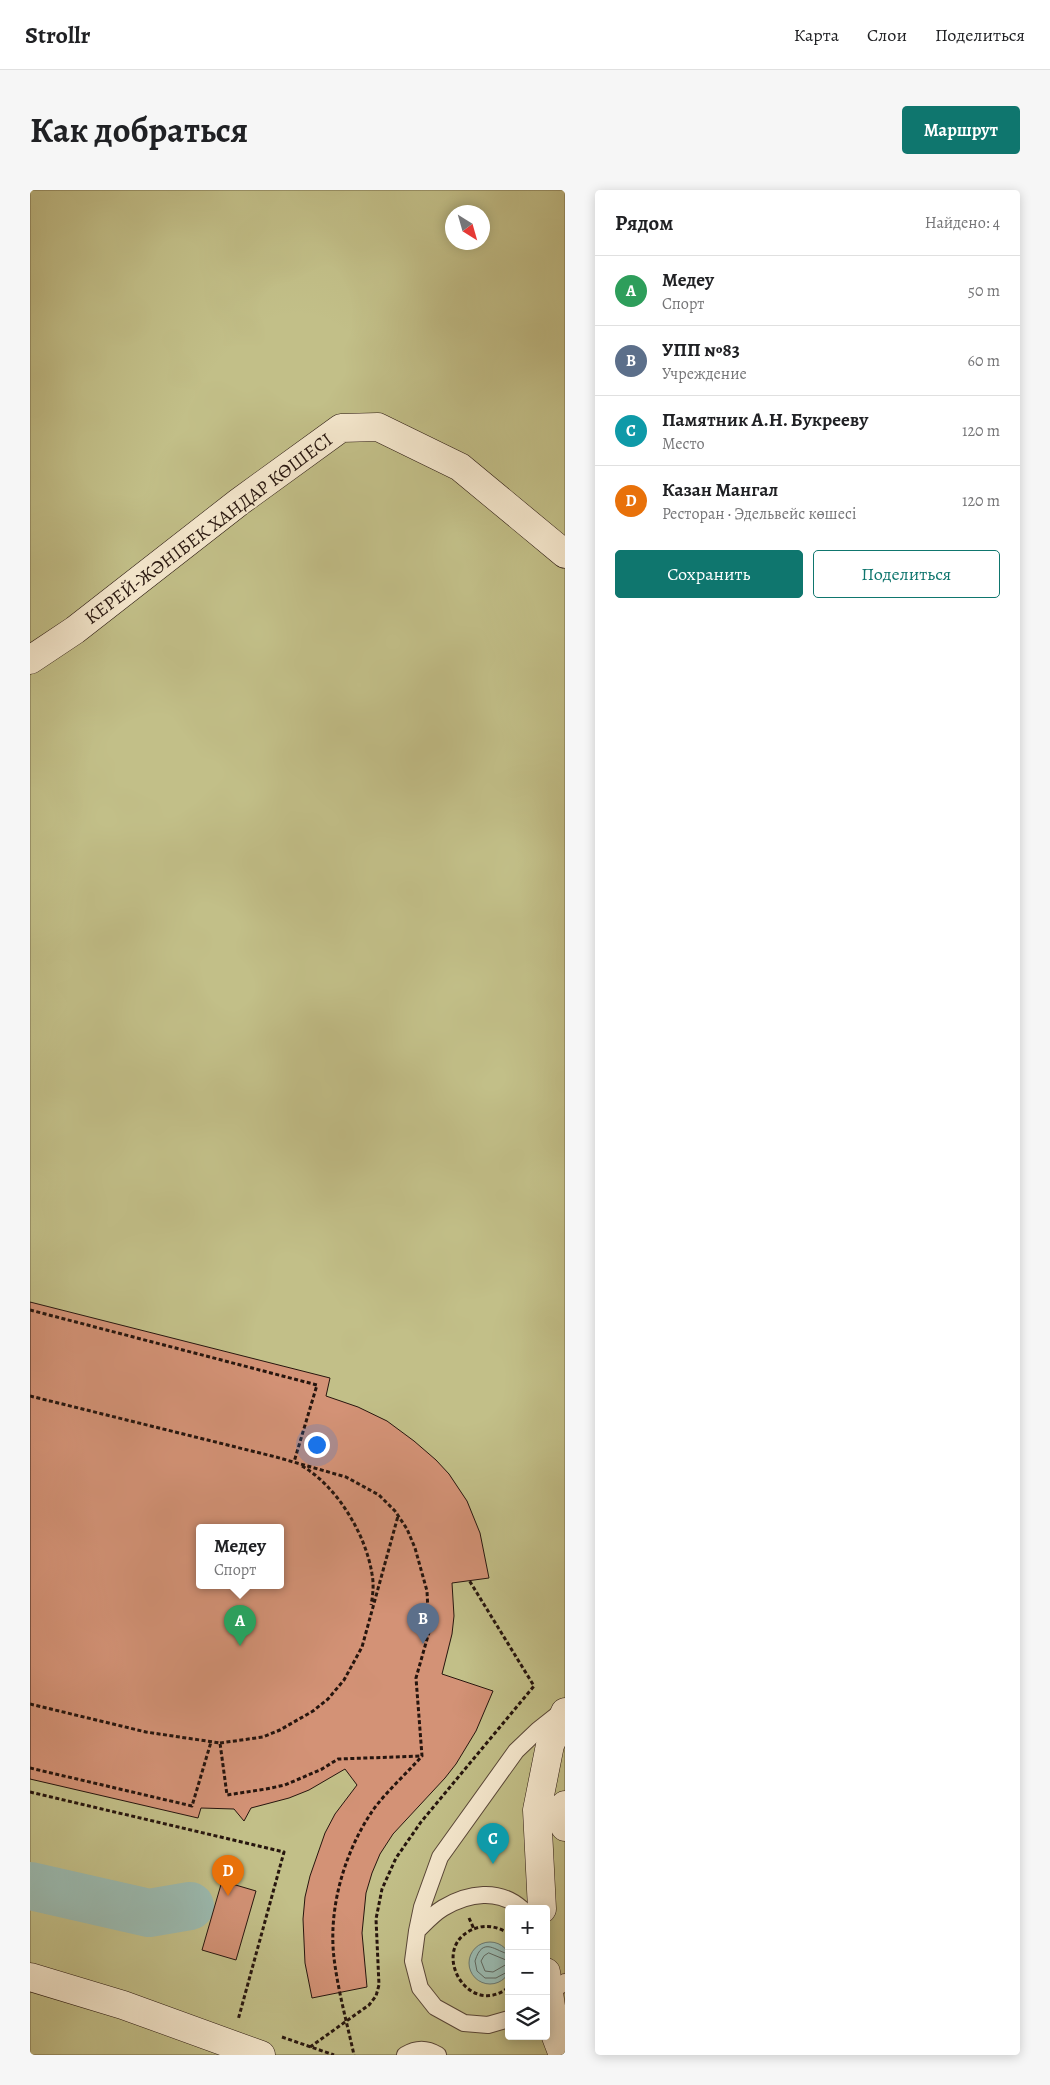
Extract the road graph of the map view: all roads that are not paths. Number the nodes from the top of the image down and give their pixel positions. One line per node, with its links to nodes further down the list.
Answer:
1 (565, 554): 2 (street, КЕРЕЙ-ЖӘНІБЕК ХАНДАР КӨШЕСІ)
2 (30, 660)
3 (565, 1710): 7 (street); 8 (lane)
4 (565, 1804): 5 (street)
5 (565, 1827)
6 (518, 1905): 8 (lane)
7 (542, 1905)
8 (417, 1931): 11 (lane)
9 (30, 1977): 12 (street)
10 (551, 1986): 15 (street)
11 (505, 2020)
12 (261, 2055)
13 (404, 2055): 14 (lane)
14 (438, 2055)
15 (563, 2055)

